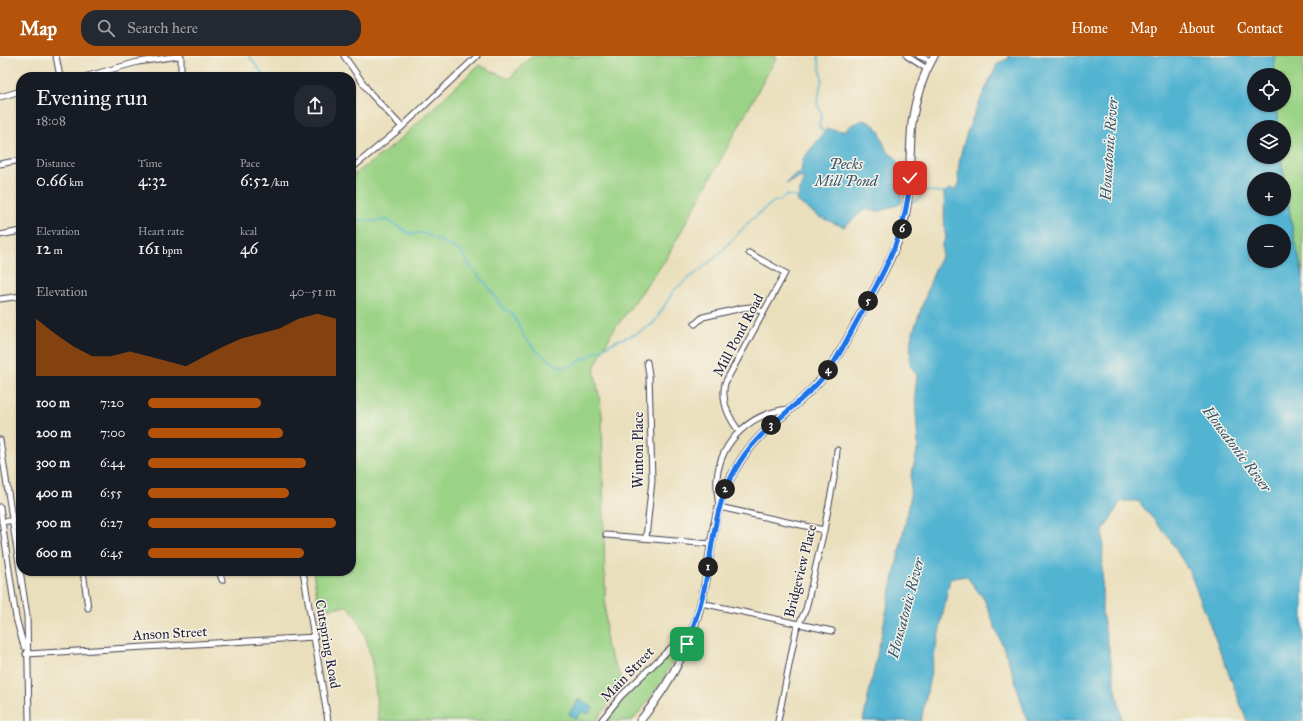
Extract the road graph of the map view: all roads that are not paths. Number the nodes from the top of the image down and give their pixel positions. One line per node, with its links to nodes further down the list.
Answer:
1 (56, 56): 9 (street)
2 (180, 56): 10 (street); 11 (street)
3 (344, 56): 12 (street)
4 (477, 56): 16 (street)
5 (907, 56): 8 (street)
6 (919, 56): 7 (street)
7 (932, 58): 8 (main road)
8 (927, 69): 28 (main road)
9 (59, 72)
10 (102, 72)
11 (182, 72)
12 (355, 72)
13 (356, 73): 16 (street)
14 (16, 92): 15 (street)
15 (0, 97)
16 (402, 127): 19 (street)
17 (16, 161): 18 (street)
18 (0, 164)
19 (356, 166)
20 (16, 232): 21 (street)
21 (0, 234)
22 (749, 253): 25 (street, Mill Pond Road)
23 (16, 297): 24 (street)
24 (0, 299)
25 (763, 312): 26 (street); 29 (street, Mill Pond Road)
26 (696, 324)
27 (647, 362): 40 (street, Winton Place)
28 (790, 409): 29 (street); 34 (main road)
29 (739, 431): 34 (street)
30 (0, 440): 32 (street)
31 (837, 450): 38 (street, Bridgeview Place)
32 (2, 474): 35 (street)
33 (0, 507): 37 (street)
34 (718, 507): 38 (street); 41 (main road)
35 (12, 520): 36 (street); 37 (street); 42 (street)
36 (16, 520)
37 (2, 522): 54 (street)
38 (824, 530): 50 (street, Bridgeview Place)
39 (606, 535): 40 (street)
40 (646, 538): 41 (street)
41 (711, 544): 48 (main road)
42 (16, 546)
43 (21, 576): 54 (street)
44 (84, 576): 49 (street)
45 (221, 576): 47 (street)
46 (304, 576): 53 (street, Cutspring Road)
47 (222, 580)
48 (701, 603): 50 (street); 52 (main road)
49 (88, 608)
50 (799, 625): 51 (street); 59 (street, Bridgeview Place)
51 (832, 631)
52 (692, 632): 57 (street, Main Street); 58 (main road)
53 (315, 637): 54 (street, Anson Street); 56 (street, Cutspring Road)
54 (26, 654): 55 (street)
55 (29, 721)
56 (328, 721)
57 (601, 721)
58 (640, 721)
59 (778, 721)

